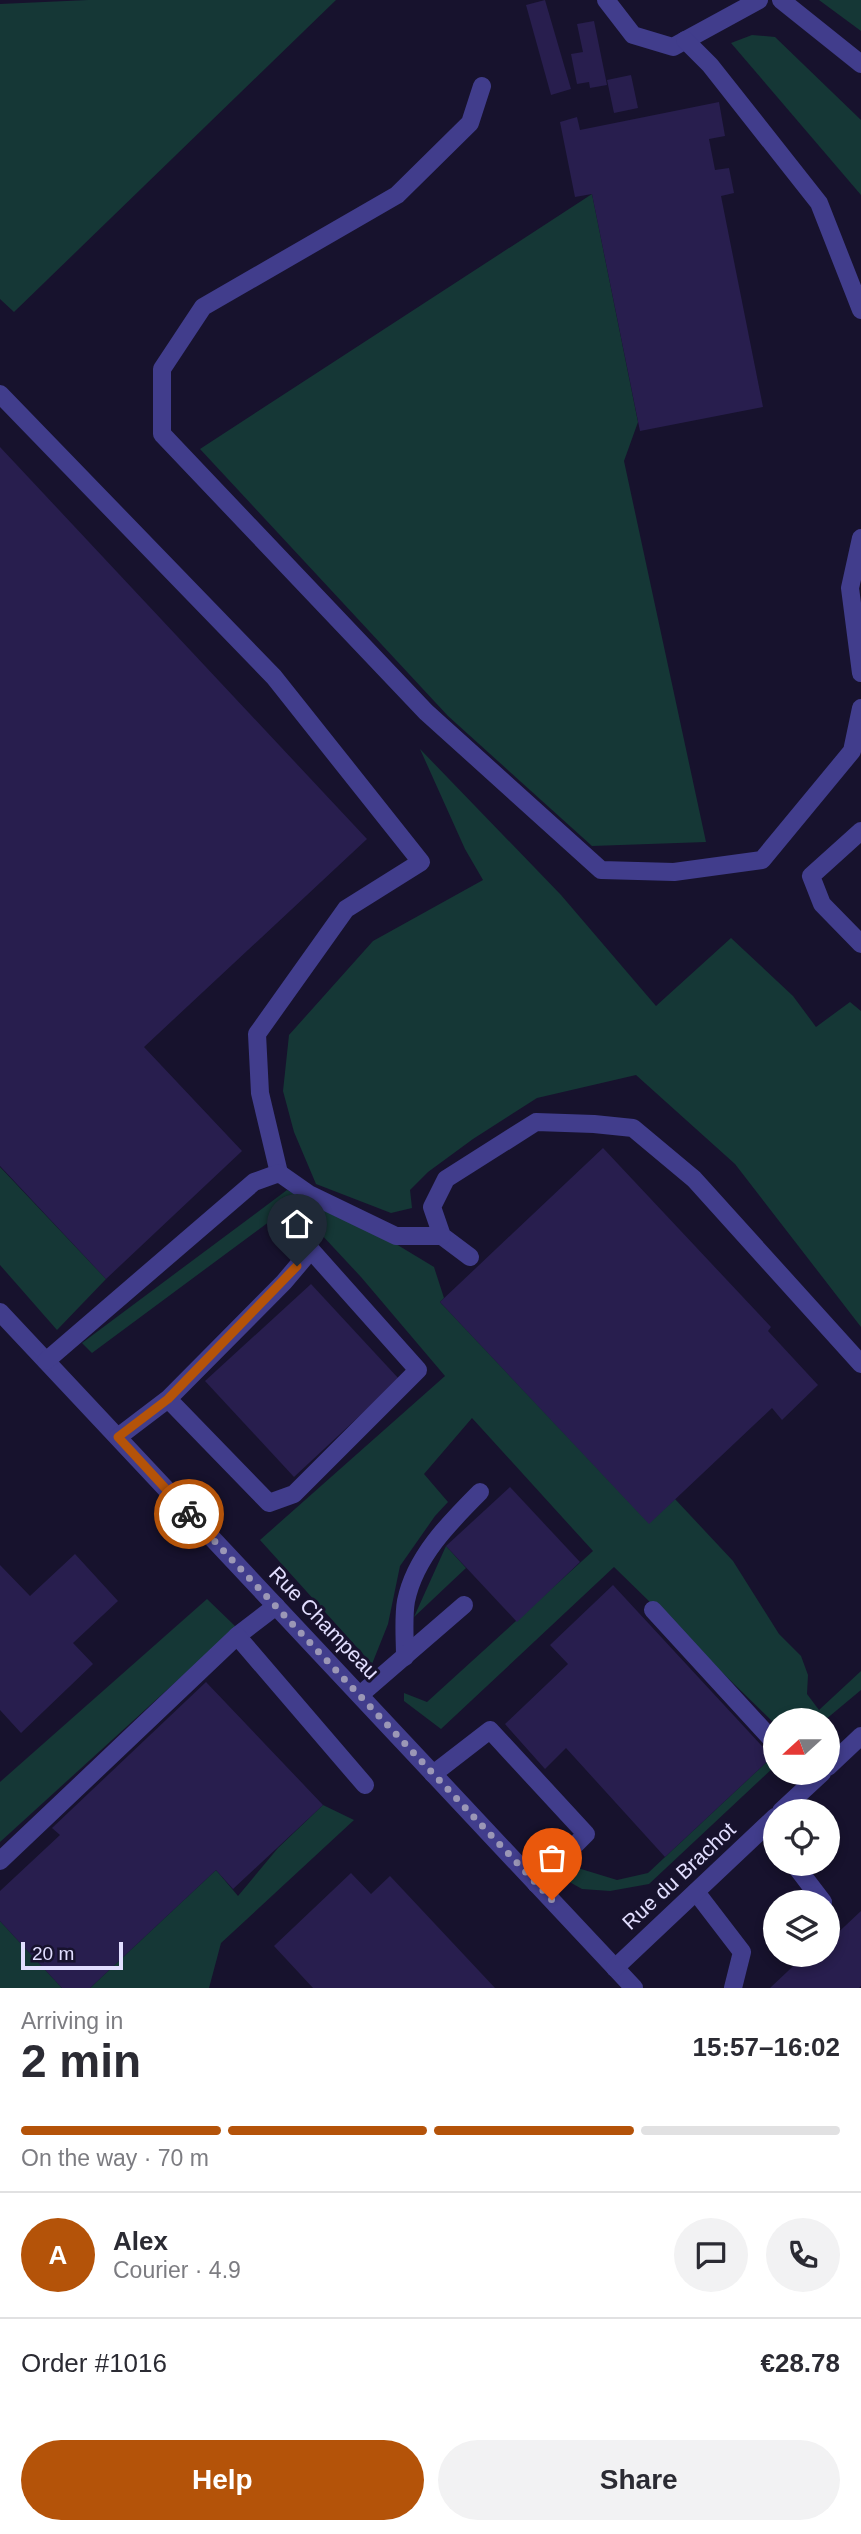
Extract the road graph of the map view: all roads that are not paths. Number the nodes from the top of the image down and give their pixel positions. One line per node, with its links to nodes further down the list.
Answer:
1 (606, 0): 4 (street)
2 (759, 0): 4 (street)
3 (781, 0): 5 (street)
4 (685, 40): 7 (street)
5 (861, 64)
6 (482, 86): 11 (street)
7 (861, 310)
8 (0, 394): 14 (street)
9 (861, 538): 10 (street)
10 (861, 673)
11 (861, 708)
12 (861, 831): 13 (street)
13 (861, 944)
14 (279, 1173): 15 (street); 18 (street)
15 (442, 1236): 16 (street); 19 (street)
16 (470, 1257)
17 (0, 1312): 18 (street, Rue Champeau)
18 (46, 1361): 21 (street, Rue Champeau)
19 (861, 1364)
20 (168, 1399): 20 (street); 21 (street)
21 (118, 1437): 24 (street, Rue Champeau)
22 (480, 1492): 27 (street)
23 (464, 1605): 27 (street)
24 (276, 1606): 26 (street); 28 (street, Rue Champeau)
25 (653, 1610): 29 (street)
26 (237, 1636): 33 (street); 37 (street)
27 (404, 1657): 28 (street)
28 (361, 1694): 32 (street, Rue Champeau)
29 (763, 1730)
30 (861, 1736): 31 (street)
31 (840, 1756)
32 (433, 1774): 39 (street, Rue Champeau); 39 (street)
33 (365, 1785)
34 (804, 1785): 35 (street)
35 (792, 1799)
36 (763, 1835): 41 (street, Rue du Brachot)
37 (0, 1861)
38 (803, 1876): 40 (street)
39 (536, 1884): 42 (street, Rue Champeau)
40 (814, 1890)
41 (696, 1892): 42 (street, Rue du Brachot); 44 (street)
42 (615, 1968): 43 (street, Rue Champeau)
43 (634, 1988)
44 (733, 1988)

